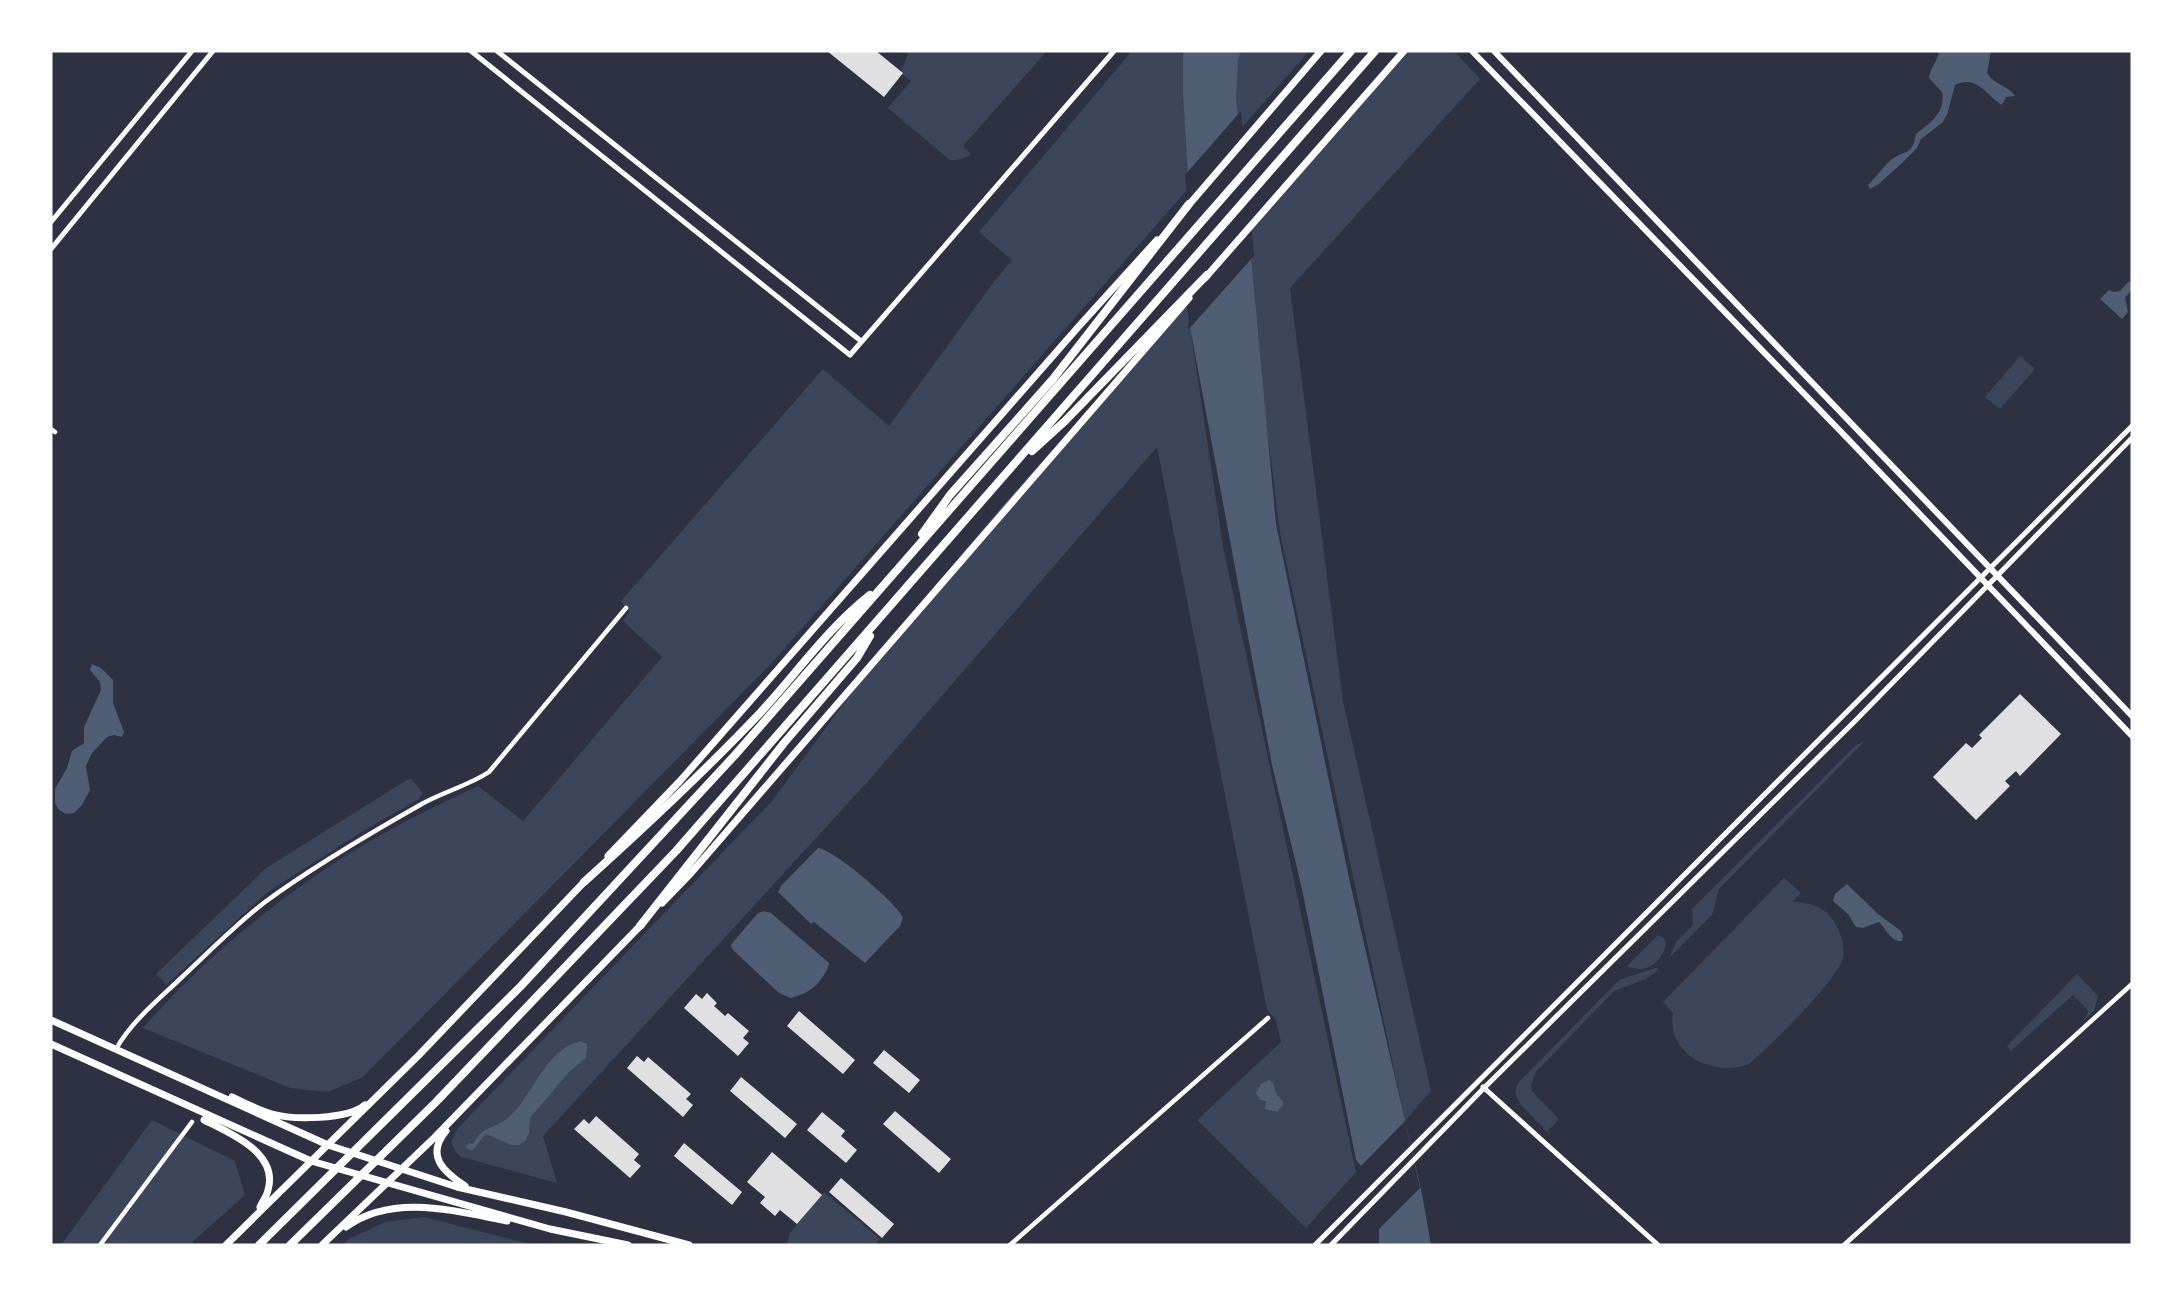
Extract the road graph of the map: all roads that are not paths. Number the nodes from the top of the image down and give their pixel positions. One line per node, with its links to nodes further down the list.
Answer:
1 (192, 51): 13 (street)
2 (213, 51): 14 (street)
3 (471, 51): 17 (street)
4 (497, 51): 17 (street)
5 (1114, 51): 17 (street)
6 (1321, 51): 12 (main road)
7 (1351, 51): 21 (highway)
8 (1375, 51): 20 (highway)
9 (1404, 51): 15 (main road)
10 (1472, 51): 24 (main road)
11 (1494, 51): 22 (main road)
12 (1189, 204): 21 (highway); 31 (main road)
13 (51, 222)
14 (51, 249)
15 (1207, 275): 16 (highway)
16 (1180, 305): 20 (highway); 32 (main road)
17 (861, 341)
18 (2132, 426): 22 (street)
19 (2132, 438): 23 (street)
20 (1006, 474): 28 (highway)
21 (901, 565): 25 (highway)
22 (1991, 569): 23 (main road); 24 (street)
23 (1997, 575): 26 (street); 29 (main road)
24 (1981, 579): 26 (main road); 41 (street)
25 (885, 584): 31 (highway); 56 (highway)
26 (1988, 585): 30 (main road); 42 (street)
27 (626, 608): 37 (street)
28 (878, 621): 32 (highway); 57 (highway)
29 (2132, 716)
30 (2132, 736)
31 (584, 882): 38 (main road)
32 (640, 926): 43 (main road)
33 (2132, 984): 65 (street)
34 (1268, 1018): 61 (street)
35 (51, 1020): 37 (main road)
36 (51, 1044): 40 (main road)
37 (116, 1049): 39 (main road)
38 (407, 1068): 39 (main road); 47 (main road)
39 (162, 1070): 47 (main road)
40 (110, 1071): 44 (main road); 48 (main road)
41 (1478, 1082): 42 (street); 62 (street)
42 (1484, 1088): 63 (street); 64 (street)
43 (475, 1097): 49 (main road); 51 (main road)
44 (189, 1112)
45 (204, 1120): 52 (main road)
46 (192, 1122): 54 (street)
47 (328, 1145): 48 (main road); 49 (main road)
48 (311, 1161): 50 (main road); 52 (main road)
49 (402, 1168): 50 (main road); 51 (main road)
50 (387, 1183): 53 (main road); 58 (main road)
51 (566, 1212): 60 (main road)
52 (255, 1216): 55 (main road)
53 (550, 1229): 58 (main road); 59 (main road)
54 (100, 1245)
55 (226, 1245)
56 (259, 1245)
57 (290, 1245)
58 (322, 1245)
59 (628, 1245)
60 (689, 1245)
61 (1010, 1245)
62 (1315, 1245)
63 (1331, 1245)
64 (1658, 1245)
65 (1844, 1245)

